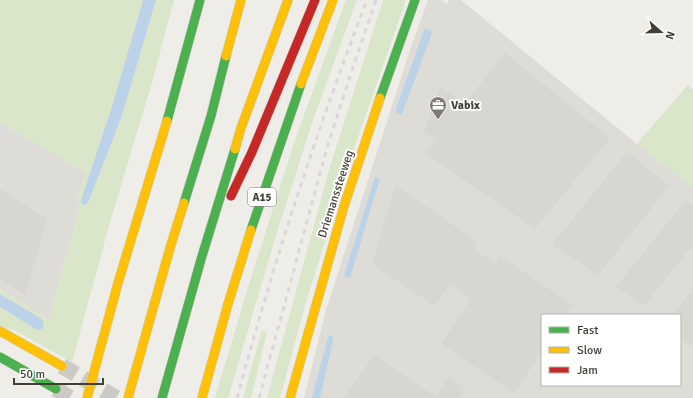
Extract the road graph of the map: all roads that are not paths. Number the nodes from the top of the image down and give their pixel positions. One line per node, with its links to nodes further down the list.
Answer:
1 (200, 0): 14 (main road)
2 (241, 0): 8 (main road)
3 (288, 0): 9 (main road, A15)
4 (315, 0): 9 (main road, A15)
5 (333, 0): 17 (main road, A15)
6 (416, 0): 18 (main road, Driemanssteeweg)
7 (239, 44): 8 (main road)
8 (211, 116): 15 (main road)
9 (202, 256): 16 (main road, A15)
10 (0, 331): 12 (main road)
11 (0, 357): 13 (main road)
12 (62, 366)
13 (56, 389)
14 (87, 398)
15 (128, 398)
16 (162, 398)
17 (202, 398)
18 (290, 398)

